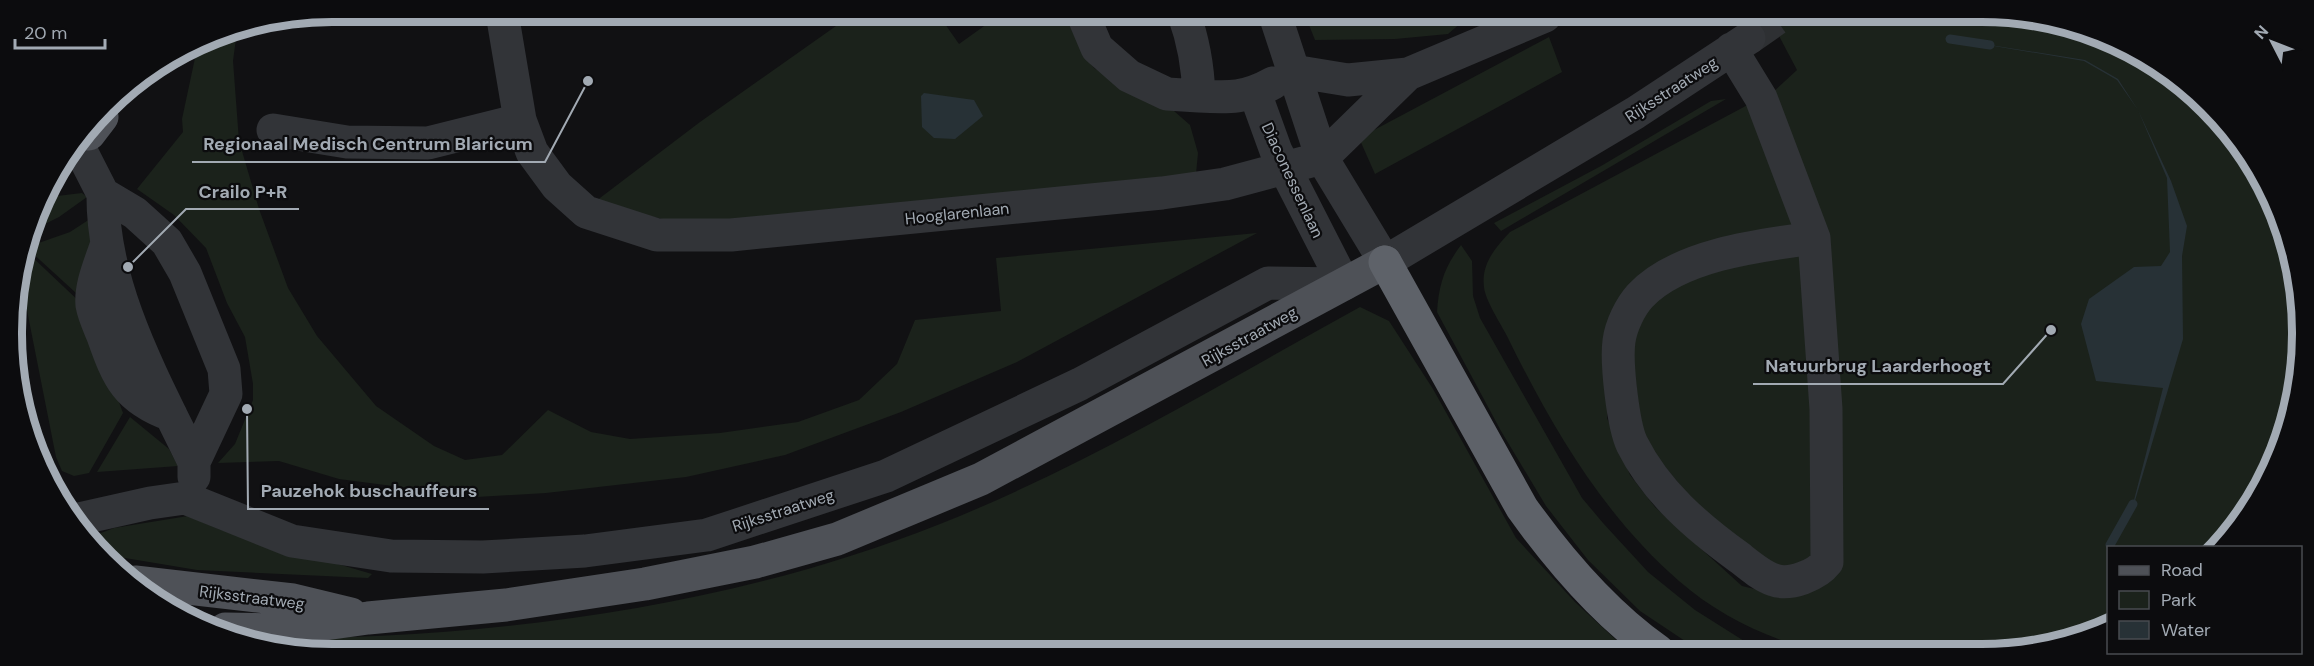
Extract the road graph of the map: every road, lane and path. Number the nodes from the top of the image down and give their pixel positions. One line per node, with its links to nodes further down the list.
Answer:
1 (504, 22): 11 (street, Hooglarenlaan)
2 (1086, 22): 10 (street)
3 (1187, 22): 10 (street)
4 (1277, 22): 7 (street)
5 (1519, 22): 6 (street)
6 (1502, 26): 8 (street)
7 (1293, 72): 8 (street); 9 (street); 14 (street)
8 (1408, 74): 14 (street, Hooglarenlaan)
9 (1256, 93): 10 (street); 15 (street, Diaconessenlaan)
10 (1199, 96)
11 (520, 120): 12 (street); 15 (street, Hooglarenlaan)
12 (273, 130)
13 (81, 152): 16 (street)
14 (1322, 158): 15 (street, Hooglarenlaan); 18 (street)
15 (1285, 170): 19 (street, Diaconessenlaan)
16 (103, 194): 20 (street); 20 (street)
17 (1814, 238): 17 (street); 18 (street, Rijksstraatweg)
18 (1385, 262): 19 (main road, Rijksstraatweg); 26 (highway)
19 (1344, 284): 21 (street, Rijksstraatweg); 24 (main road, Rijksstraatweg)
20 (194, 462): 21 (street)
21 (185, 498): 22 (street)
22 (84, 518)
23 (150, 584): 24 (main road, Rijksstraatweg)
24 (368, 618): 25 (main road, Rijksstraatweg)
25 (241, 629)
26 (1650, 644)

